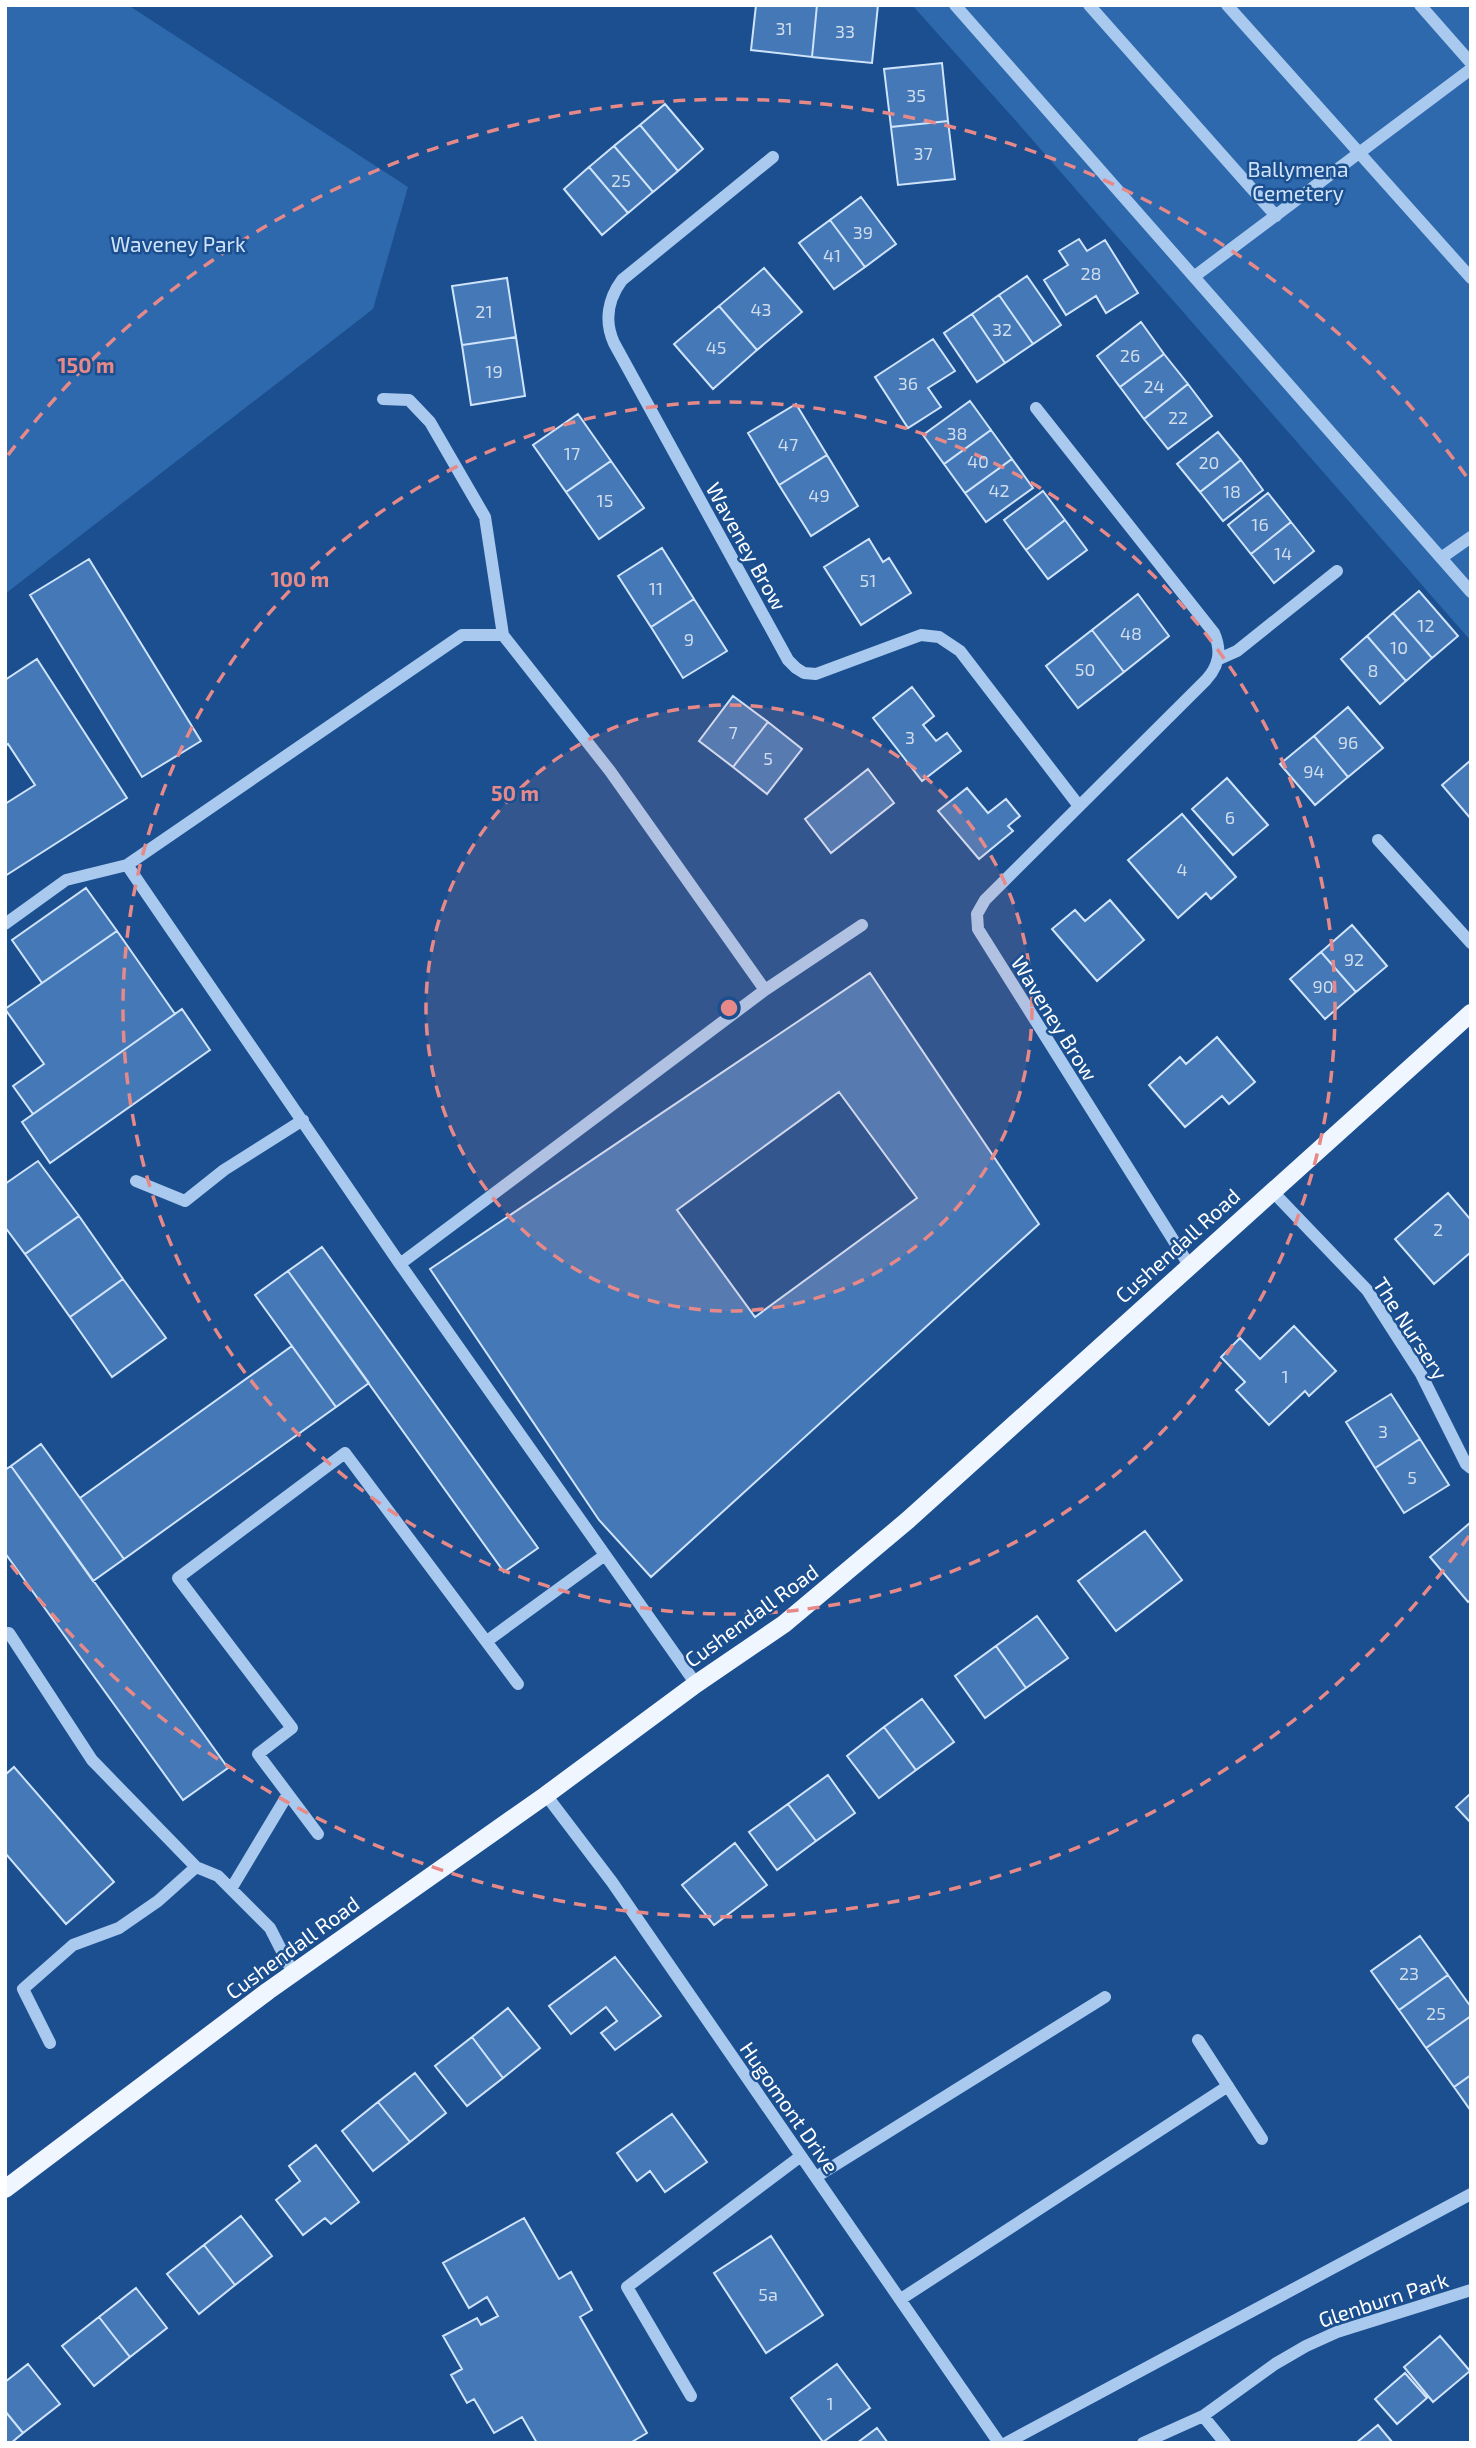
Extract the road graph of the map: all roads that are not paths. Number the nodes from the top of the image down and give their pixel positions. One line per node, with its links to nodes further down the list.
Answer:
1 (955, 5): 10 (street)
2 (1090, 5): 9 (street)
3 (1227, 5): 7 (street)
4 (1420, 5): 5 (street)
5 (1471, 62)
6 (1471, 69): 7 (street)
7 (1360, 154): 9 (street); 11 (street)
8 (773, 157): 20 (street, Waveney Brow)
9 (1276, 216): 10 (street)
10 (1195, 276): 15 (street)
11 (1471, 278)
12 (383, 398): 18 (street)
13 (1036, 408): 19 (street)
14 (1471, 537): 15 (street)
15 (1441, 558): 17 (street)
16 (1337, 571): 19 (street, Waveney Brow)
17 (1471, 592)
18 (503, 635): 22 (street); 26 (street)
19 (1219, 659): 20 (street, Waveney Brow)
20 (1079, 806): 32 (street, Waveney Brow)
21 (1378, 839): 25 (street)
22 (127, 865): 23 (street); 28 (street)
23 (5, 923)
24 (862, 925): 26 (street)
25 (1471, 943)
26 (765, 989): 31 (street)
27 (1471, 1013): 30 (main road, Cushendall Road)
28 (303, 1121): 29 (street); 31 (street)
29 (136, 1181)
30 (1272, 1191): 32 (main road, Cushendall Road); 33 (street, The Nursery)
31 (400, 1264): 34 (street)
32 (1189, 1265): 38 (main road, Cushendall Road)
33 (1471, 1468)
34 (605, 1555): 36 (street); 38 (street)
35 (7, 1631): 42 (street)
36 (487, 1641): 37 (street); 39 (street)
37 (518, 1684)
38 (696, 1684): 40 (main road, Cushendall Road)
39 (288, 1794): 41 (street); 43 (street)
40 (546, 1795): 44 (main road, Cushendall Road); 50 (street, Hugomont Drive)
41 (318, 1834)
42 (196, 1867): 43 (street); 47 (street)
43 (231, 1889): 44 (street)
44 (293, 1973): 52 (main road, Cushendall Road)
45 (1105, 1997): 51 (street)
46 (1198, 2040): 48 (street)
47 (50, 2043)
48 (1228, 2086): 49 (street); 55 (street)
49 (1262, 2138)
50 (801, 2156): 51 (street, Hugomont Drive); 56 (street)
51 (816, 2178): 55 (street, Hugomont Drive)
52 (5, 2189)
53 (1471, 2194): 59 (street)
54 (1471, 2290): 57 (street, Glenburn Park)
55 (901, 2299): 58 (street, Hugomont Drive)
56 (691, 2396)
57 (1203, 2416): 60 (street, Glenburn Park); 61 (street)
58 (999, 2443)
59 (1006, 2443)
60 (1143, 2443)
61 (1225, 2443)

